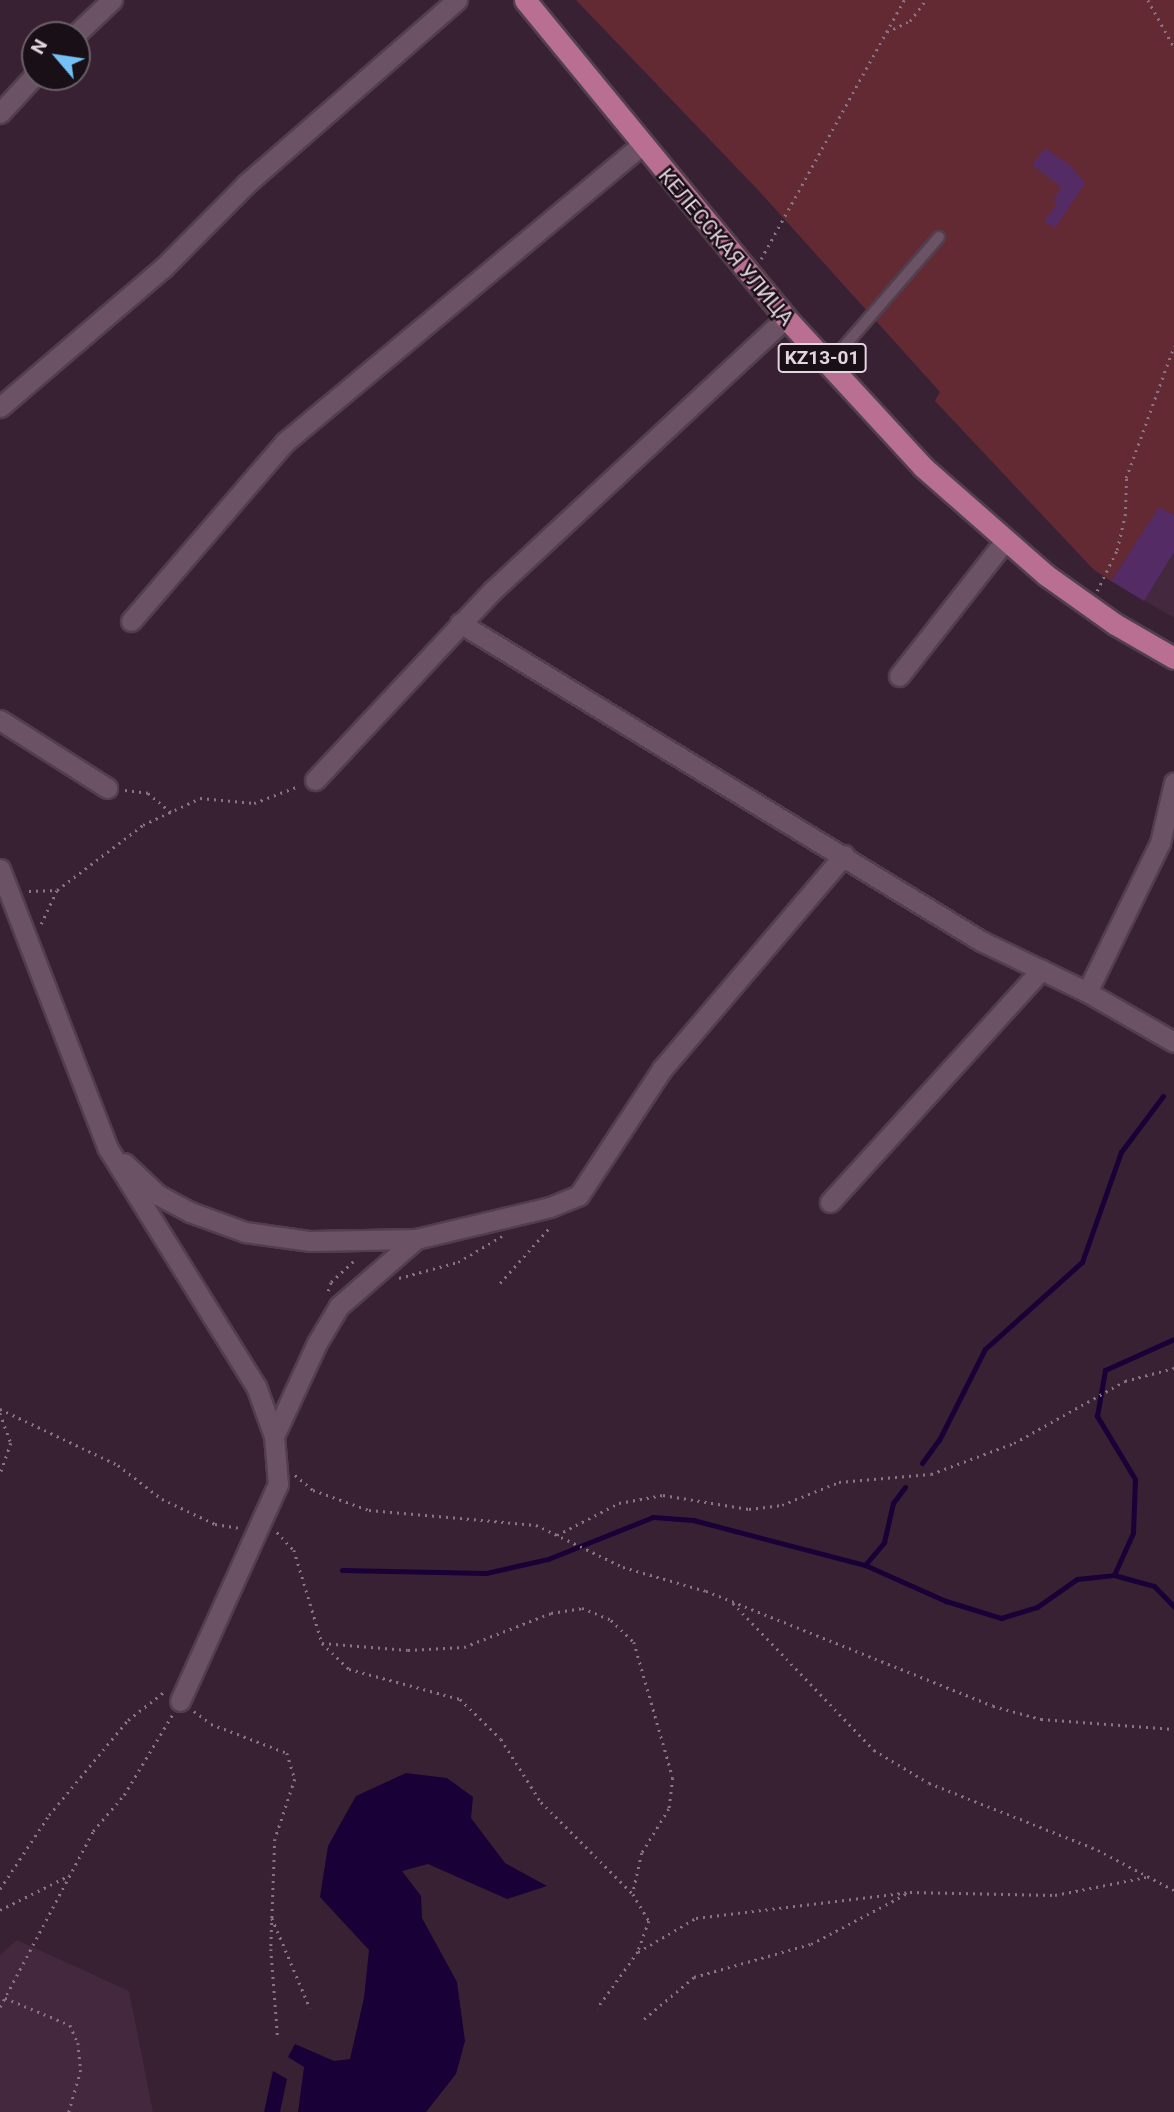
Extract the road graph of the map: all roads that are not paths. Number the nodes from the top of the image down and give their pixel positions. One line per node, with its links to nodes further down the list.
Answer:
1 (112, 0): 4 (street)
2 (457, 0): 11 (street)
3 (526, 0): 7 (main road, КЕЛЕССКАЯ УЛИЦА / KZ13-01)
4 (90, 21)
5 (21, 90): 6 (street)
6 (0, 113)
7 (641, 145): 9 (main road, КЕЛЕССКАЯ УЛИЦА / KZ13-01); 13 (street)
8 (939, 237): 10 (lane)
9 (786, 318): 10 (main road, КЕЛЕССКАЯ УЛИЦА / KZ13-01); 14 (street)
10 (828, 364): 12 (main road, КЕЛЕССКАЯ УЛИЦА / KZ13-01)
11 (0, 407)
12 (1005, 541): 15 (main road, КЕЛЕССКАЯ УЛИЦА / KZ13-01); 16 (street)
13 (131, 621)
14 (460, 623): 18 (street); 21 (street)
15 (1174, 658)
16 (899, 676)
17 (0, 720): 20 (street)
18 (315, 780)
19 (1174, 783): 24 (street)
20 (107, 788)
21 (844, 855): 23 (street); 28 (street)
22 (0, 869): 26 (street)
23 (1041, 970): 24 (street); 27 (street)
24 (1087, 992): 25 (street)
25 (1174, 1042)
26 (107, 1147): 28 (street); 29 (street)
27 (830, 1202)
28 (416, 1239): 29 (street)
29 (274, 1436): 30 (street)
30 (173, 1695)

